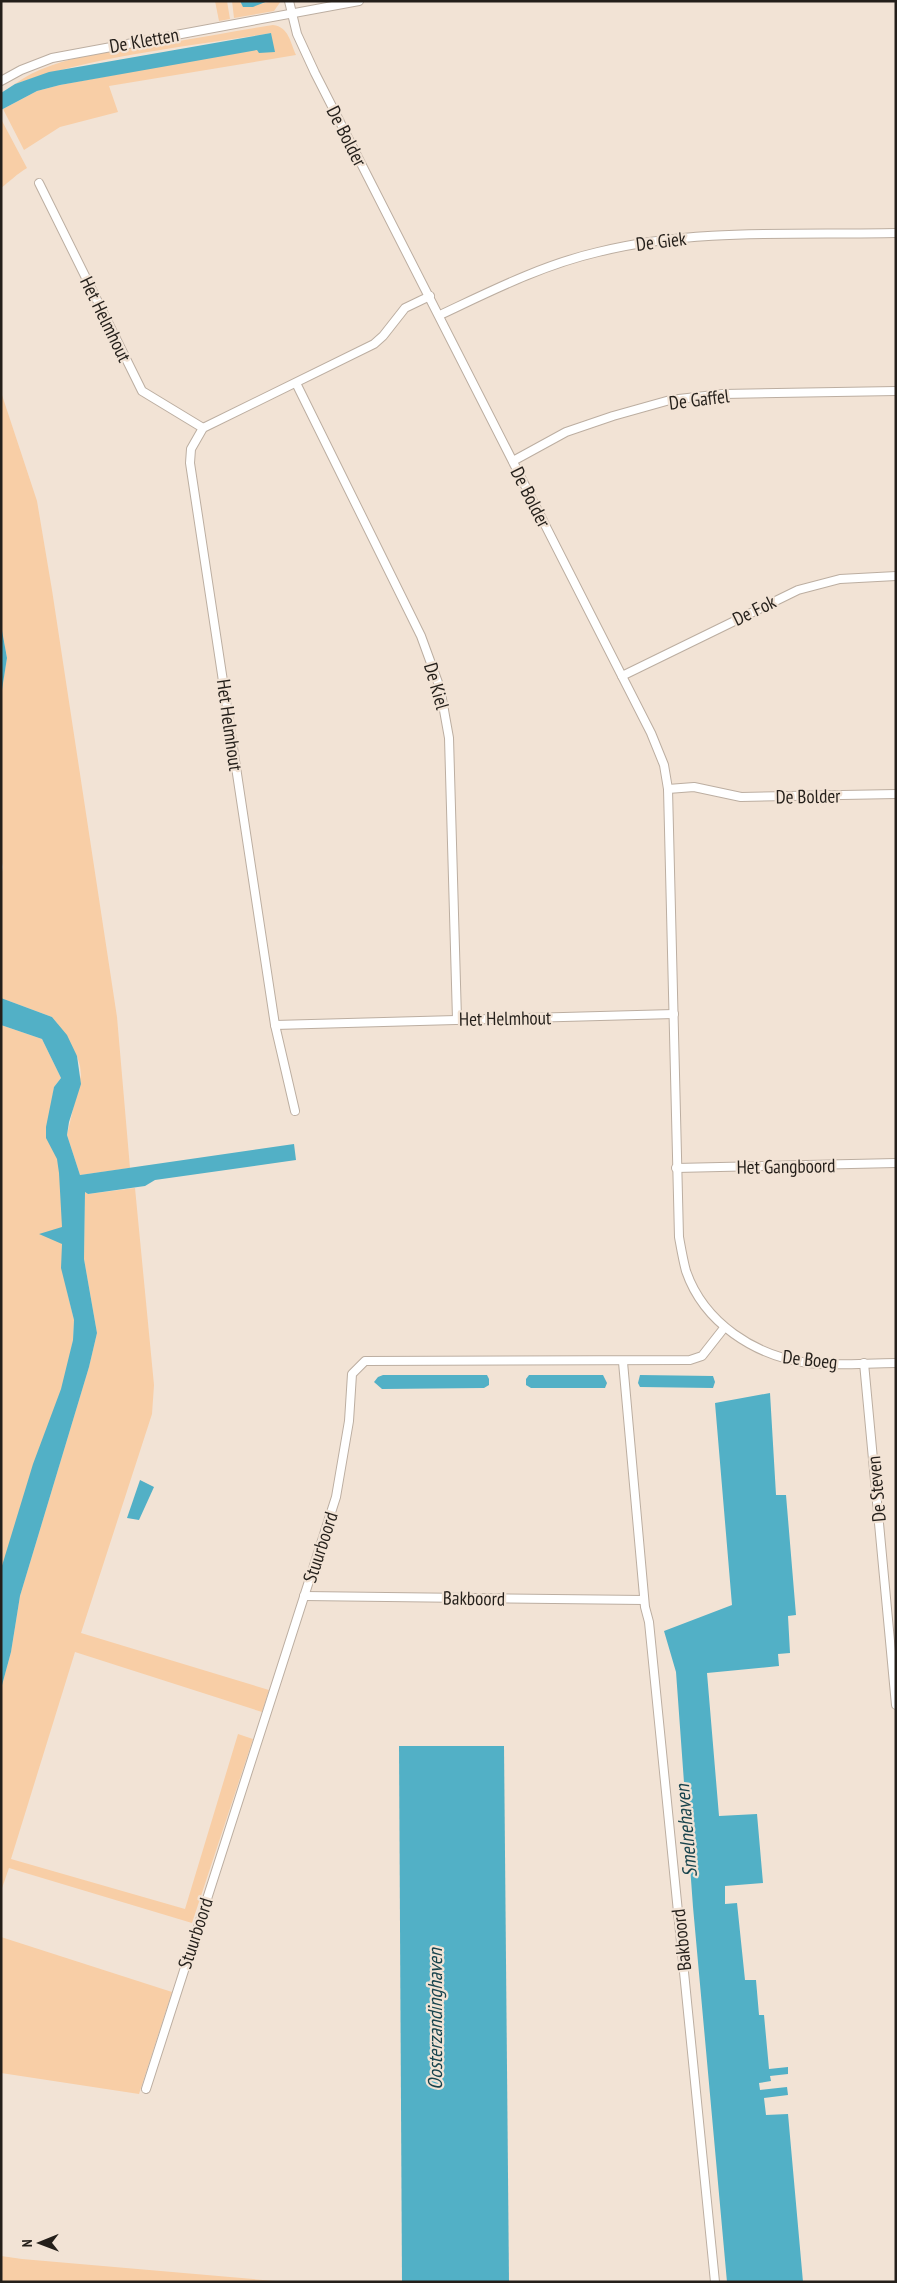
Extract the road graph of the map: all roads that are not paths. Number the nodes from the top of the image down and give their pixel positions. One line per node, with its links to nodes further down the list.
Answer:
1 (289, 1): 3 (street, De Bolder)
2 (359, 1): 3 (street, De Kletten)
3 (291, 13): 4 (street, De Kletten); 7 (street, De Bolder)
4 (1, 81)
5 (39, 183): 11 (street, Het Helmhout)
6 (896, 233): 8 (street, De Giek)
7 (430, 296): 8 (street, De Bolder); 9 (street)
8 (440, 315): 12 (street, De Bolder)
9 (296, 383): 11 (street); 18 (street, De Kiel)
10 (896, 391): 12 (street, De Gaffel)
11 (203, 428): 19 (street, Het Helmhout)
12 (513, 461): 14 (street, De Bolder)
13 (896, 576): 14 (street, De Fok)
14 (622, 676): 15 (street, De Bolder)
15 (668, 789): 16 (street, De Bolder); 17 (street)
16 (896, 794)
17 (674, 1014): 18 (street, Het Helmhout); 22 (street)
18 (457, 1019): 19 (street, Het Helmhout)
19 (275, 1025): 20 (street, Het Helmhout)
20 (295, 1111)
21 (896, 1163): 22 (street, Het Gangboord)
22 (676, 1168): 23 (street, De Boeg)
23 (724, 1328): 24 (street, Stuurboord); 25 (street, De Boeg)
24 (623, 1362): 27 (street, Stuurboord); 28 (street, Bakboord)
25 (864, 1363): 26 (street, De Boeg); 29 (street, De Steven)
26 (896, 1363)
27 (304, 1596): 28 (street, Bakboord); 30 (street, Stuurboord)
28 (644, 1600): 31 (street, Bakboord)
29 (896, 1705)
30 (146, 2088)
31 (715, 2282)

